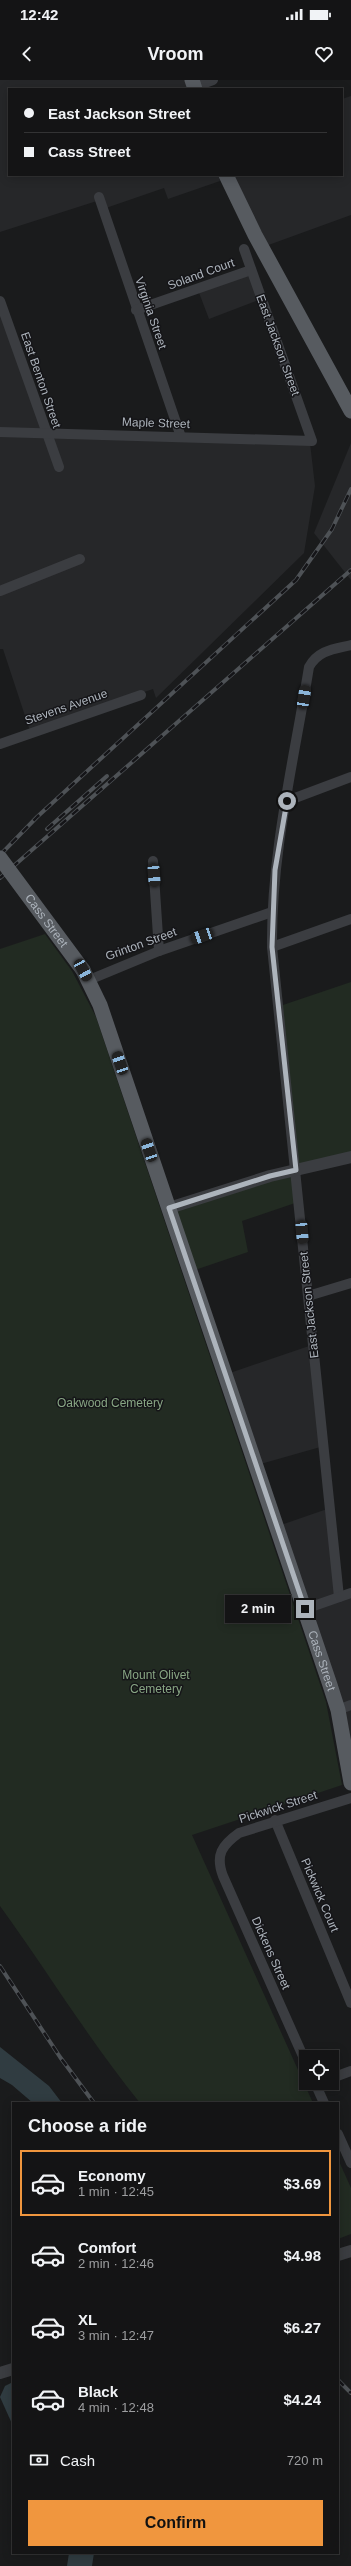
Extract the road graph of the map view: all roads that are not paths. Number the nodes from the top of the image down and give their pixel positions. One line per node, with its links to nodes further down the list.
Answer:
1 (213, 80): 2 (street)
2 (194, 85)
3 (226, 176): 9 (main road)
4 (98, 197): 8 (street, Virginia Street)
5 (244, 249): 6 (street, East Jackson Street)
6 (251, 270): 8 (street, Soland Court); 13 (street, East Jackson Street)
7 (0, 301): 11 (street, East Benton Street)
8 (136, 310): 12 (street, Virginia Street)
9 (349, 408)
10 (0, 432): 11 (street, Maple Street)
11 (46, 433): 12 (street, Maple Street); 14 (street, East Benton Street)
12 (181, 437): 13 (street, Maple Street)
13 (312, 441)
14 (59, 467)
15 (80, 559): 16 (street)
16 (0, 591)
17 (351, 645): 21 (street, East Jackson Street)
18 (140, 695): 19 (street, Stevens Avenue)
19 (0, 744)
20 (351, 777): 21 (street)
21 (287, 801): 24 (street, East Jackson Street)
22 (0, 858): 28 (main road, Cass Street, bridge)
23 (153, 861): 27 (street)
24 (272, 912): 26 (street, East Jackson Street); 27 (street, Grinton Street)
25 (351, 918): 26 (street)
26 (272, 947): 30 (street, East Jackson Street)
27 (159, 951): 28 (street, Grinton Street)
28 (86, 975): 31 (main road, Cass Street)
29 (351, 1157): 30 (street)
30 (296, 1170): 31 (street); 33 (street, East Jackson Street)
31 (169, 1208): 36 (main road, Cass Street)
32 (351, 1283): 33 (street)
33 (308, 1296): 35 (street, East Jackson Street)
34 (351, 1593): 35 (street)
35 (339, 1597): 36 (street)
36 (305, 1609): 37 (main road, Cass Street)
37 (345, 1708): 38 (main road, Cass Street)
38 (351, 1783)
39 (351, 1798): 40 (street, Pickwick Street)
40 (275, 1820): 41 (street, Pickwick Street); 42 (street, Pickwick Court)
41 (219, 1852): 43 (street, Dickens Street)
42 (351, 2003)
43 (300, 2050)
44 (351, 2071): 45 (street)
45 (339, 2075)
46 (319, 2090): 47 (street)
47 (324, 2102)
48 (339, 2136): 49 (street)
49 (351, 2163)
50 (351, 2251): 51 (street)
51 (339, 2255)
52 (12, 2369): 53 (street)
53 (0, 2373)

